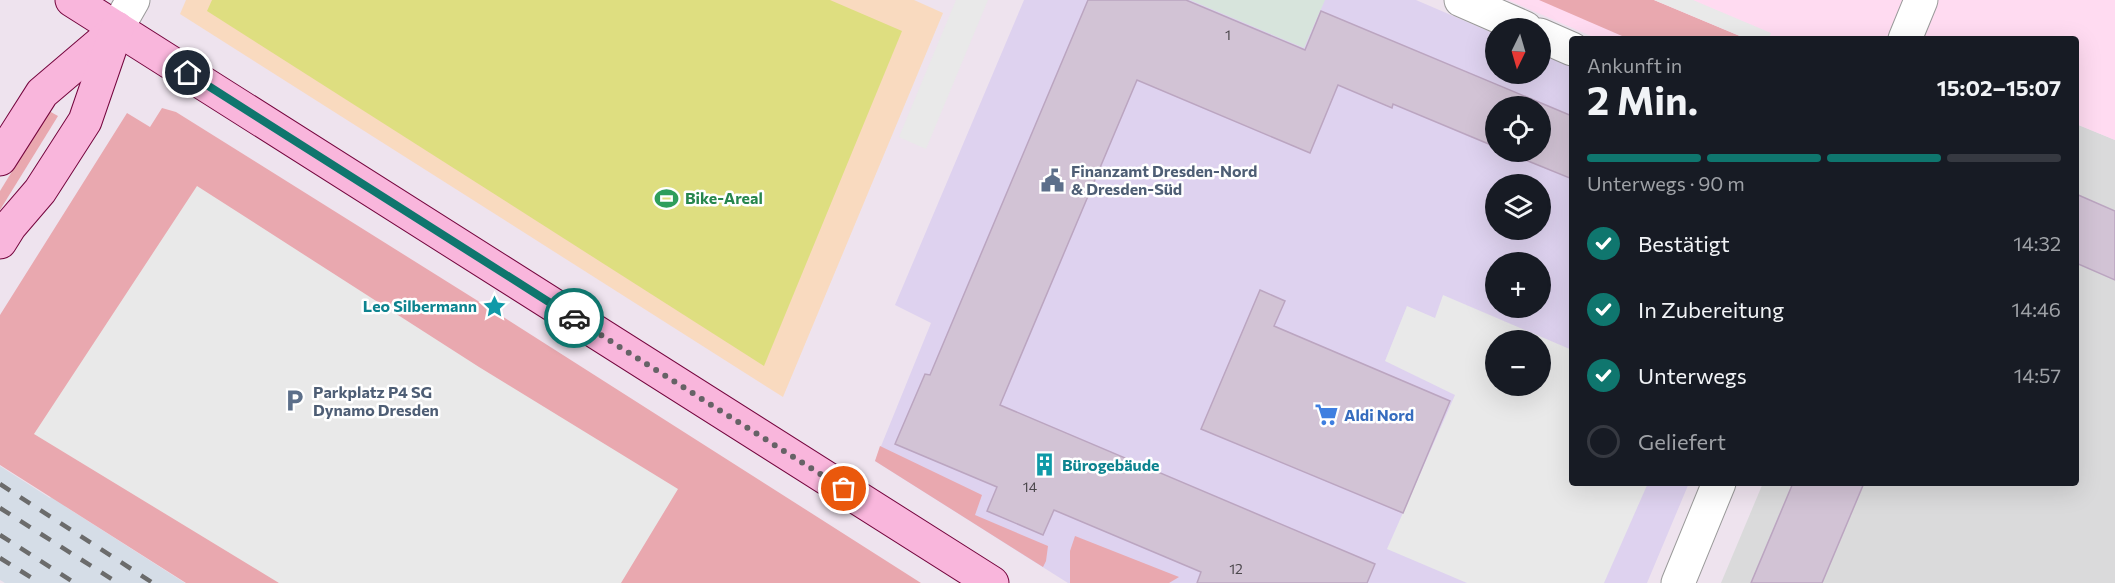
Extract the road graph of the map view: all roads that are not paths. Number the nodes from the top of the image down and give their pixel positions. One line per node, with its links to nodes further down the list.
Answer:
1 (72, 0): 6 (main road)
2 (134, 0): 6 (street)
3 (1461, 0): 5 (street)
4 (1921, 0): 7 (street)
5 (1502, 18)
6 (117, 28): 10 (main road); 11 (main road); 13 (main road)
7 (1906, 36)
8 (1551, 40): 9 (street)
9 (1569, 49)
10 (0, 159)
11 (0, 242)
12 (1718, 486): 14 (street)
13 (992, 583)
14 (1678, 583)

